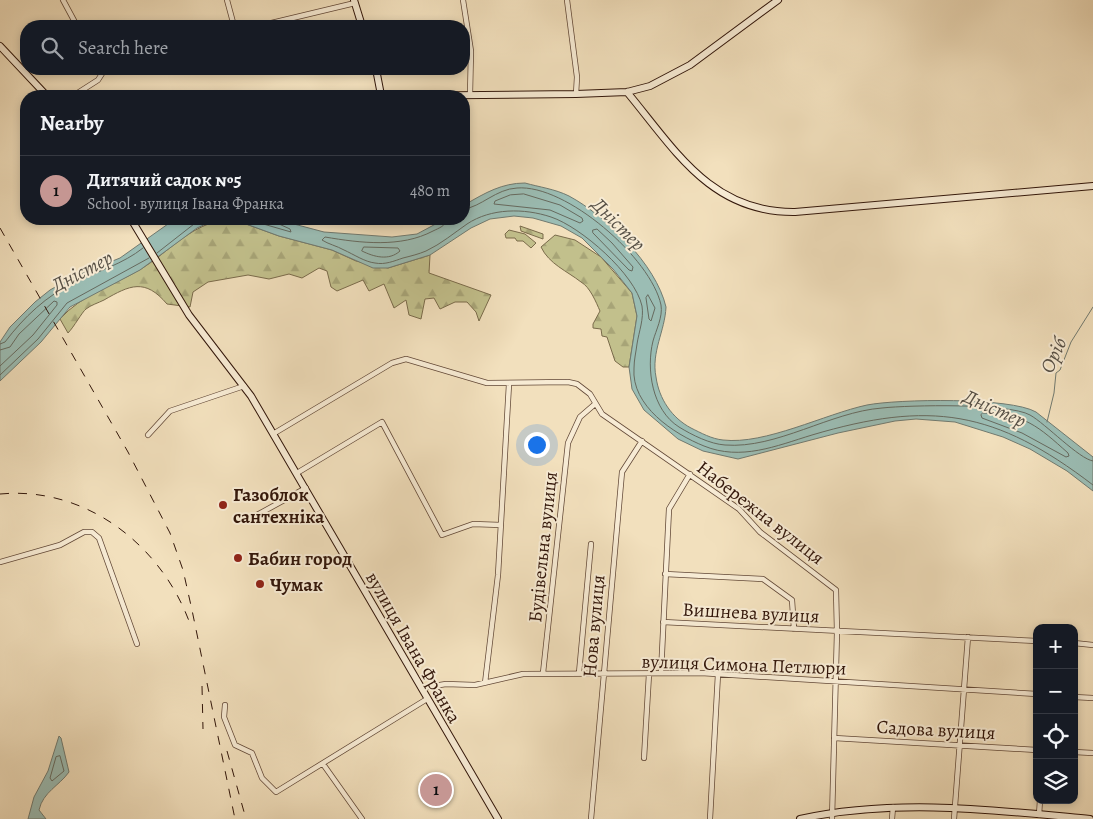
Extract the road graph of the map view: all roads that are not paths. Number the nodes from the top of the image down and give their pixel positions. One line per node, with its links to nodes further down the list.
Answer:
1 (63, 0): 7 (street)
2 (227, 0): 8 (street)
3 (463, 0): 11 (street)
4 (567, 0): 26 (street)
5 (778, 0): 25 (main road)
6 (355, 2): 9 (street); 10 (main road)
7 (74, 20)
8 (232, 20)
9 (283, 20)
10 (360, 20)
11 (466, 20)
12 (0, 46): 14 (main road)
13 (470, 51): 18 (street)
14 (20, 67)
15 (27, 75): 20 (main road)
16 (100, 75): 21 (street)
17 (376, 75): 22 (main road)
18 (470, 75)
19 (470, 75): 23 (street)
20 (41, 90)
21 (82, 90)
22 (378, 90)
23 (470, 90)
24 (470, 90): 27 (street)
25 (627, 92): 26 (main road); 28 (main road)
26 (576, 94): 27 (main road)
27 (470, 95)
28 (1093, 186)
29 (135, 225): 31 (main road, вулиця Івана Франка)
30 (509, 384): 32 (street, Набережна вулиця); 33 (street); 40 (street)
31 (244, 386): 33 (main road, вулиця Івана Франка); 34 (street)
32 (596, 404): 35 (street, Набережна вулиця); 52 (street, Будівельна вулиця)
33 (273, 434): 36 (main road, вулиця Івана Франка)
34 (148, 435)
35 (642, 441): 37 (street, Набережна вулиця); 54 (street, Нова вулиця)
36 (297, 473): 38 (main road, вулиця Івана Франка); 40 (street)
37 (690, 474): 43 (street); 46 (street, Набережна вулиця)
38 (306, 488): 39 (street); 60 (main road, вулиця Івана Франка)
39 (257, 516)
40 (501, 525): 59 (street)
41 (592, 544): 53 (street)
42 (0, 562): 49 (street)
43 (665, 574): 44 (street); 45 (street)
44 (663, 622): 45 (street, Вишнева вулиця); 56 (street)
45 (794, 629): 46 (street, Вишнева вулиця)
46 (837, 632): 47 (street, Вишнева вулиця); 58 (street, Набережна вулиця)
47 (968, 637): 48 (street, Вишнева вулиця); 61 (street)
48 (1033, 641)
49 (137, 644)
50 (1078, 644): 51 (street)
51 (1093, 645)
52 (543, 673): 53 (street, вулиця Симона Петлюри); 59 (street, вулиця Симона Петлюри)
53 (579, 673): 54 (street, вулиця Симона Петлюри)
54 (604, 674): 55 (street, вулиця Симона Петлюри); 82 (street, Нова вулиця)
55 (649, 674): 56 (street, вулиця Симона Петлюри); 72 (street)
56 (661, 674): 57 (street, вулиця Симона Петлюри)
57 (718, 674): 58 (street, вулиця Симона Петлюри); 83 (street)
58 (836, 682): 61 (street, вулиця Симона Петлюри); 67 (street, Набережна вулиця)
59 (485, 683): 60 (street, вулиця Симона Петлюри)
60 (421, 688): 65 (main road, вулиця Івана Франка)
61 (966, 689): 62 (street, вулиця Симона Петлюри); 68 (street)
62 (1033, 694)
63 (1078, 696): 64 (street)
64 (1093, 698)
65 (427, 699): 73 (street); 81 (main road, вулиця Івана Франка)
66 (225, 705): 73 (street)
67 (834, 738): 68 (street, Садова вулиця); 78 (street, Набережна вулиця)
68 (961, 744): 69 (street, Садова вулиця); 76 (street)
69 (1033, 750)
70 (1078, 752): 71 (street)
71 (1093, 753)
72 (644, 758)
73 (323, 764): 80 (street)
74 (1040, 804): 77 (street)
75 (893, 808): 76 (main road); 78 (main road); 85 (street)
76 (956, 808): 77 (main road); 86 (street)
77 (1039, 814): 79 (main road)
78 (832, 816): 84 (main road)
79 (1057, 818): 87 (main road)
80 (362, 819)
81 (498, 819)
82 (591, 819)
83 (710, 819)
84 (800, 819)
85 (892, 819)
86 (954, 819)
87 (1090, 819)

